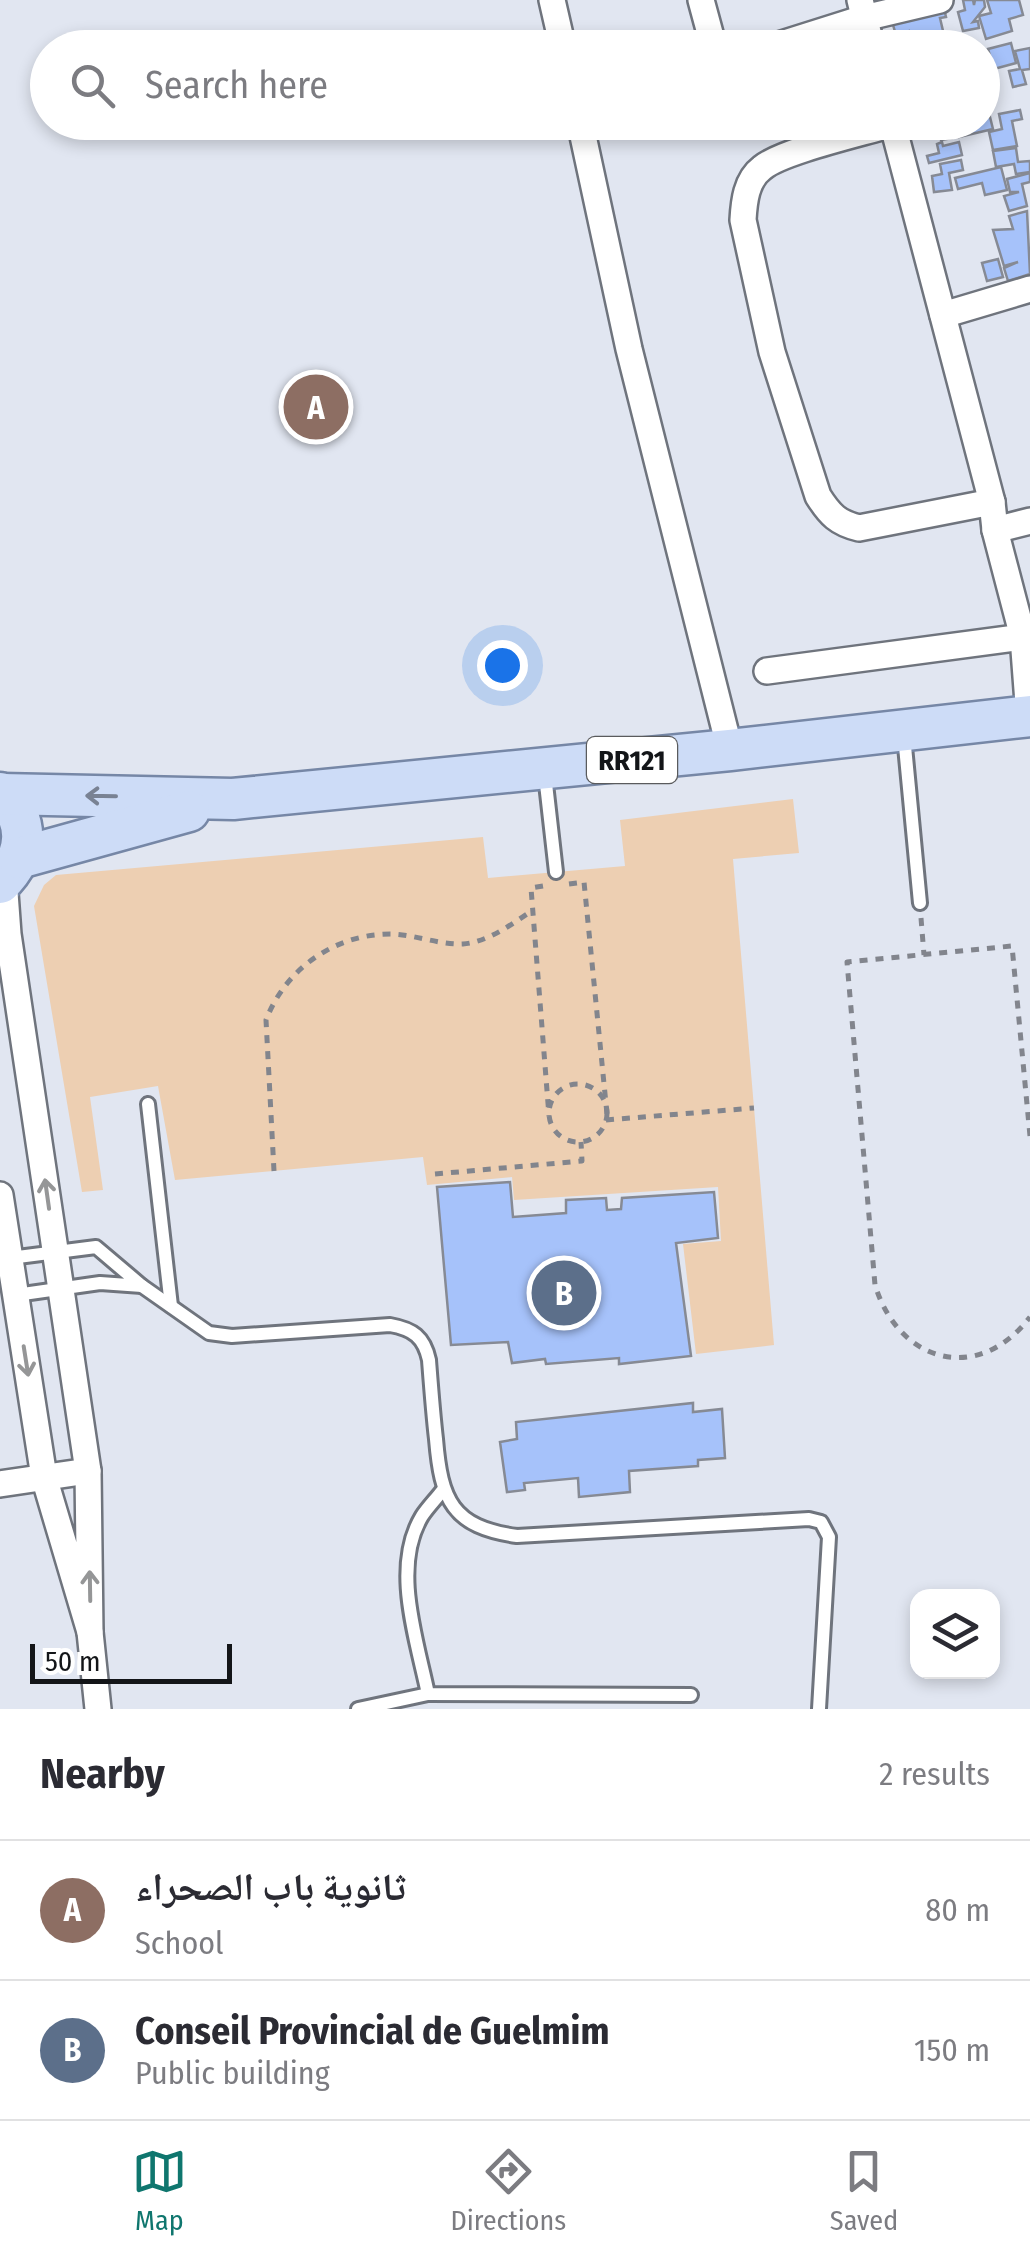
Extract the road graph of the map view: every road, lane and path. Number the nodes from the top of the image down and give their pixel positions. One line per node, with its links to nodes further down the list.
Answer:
1 (552, 0): 5 (street)
2 (701, 0): 6 (street)
3 (940, 0): 4 (street)
4 (862, 9): 7 (street)
5 (559, 30)
6 (709, 30)
7 (812, 30)
8 (584, 140): 20 (street)
9 (839, 140): 13 (street)
10 (896, 140): 12 (street)
11 (1030, 288): 12 (street)
12 (942, 315): 13 (street)
13 (992, 502): 15 (street)
14 (1030, 521): 15 (street)
15 (995, 530): 16 (street)
16 (1026, 636): 17 (street); 18 (street)
17 (768, 671)
18 (1030, 716): 19 (main road, RR121)
19 (904, 730): 20 (main road, RR121); 26 (lane)
20 (730, 750): 21 (main road, RR121)
21 (544, 768): 23 (main road, RR121); 24 (lane)
22 (1, 794): 23 (main road, RR121, one-way to 22); 25 (main road, RR121)
23 (233, 799): 25 (main road, RR121)
24 (556, 872)
25 (8, 874): 38 (street, one-way to 25)
26 (920, 903): 28 (path)
27 (533, 910): 31 (path); 32 (path); 35 (path)
28 (924, 955): 33 (path); 44 (path)
29 (148, 1104): 43 (lane)
30 (754, 1108): 32 (path)
31 (549, 1116): 32 (path); 34 (path)
32 (606, 1117): 34 (path)
33 (1030, 1136)
34 (580, 1142): 36 (path)
35 (274, 1171)
36 (436, 1174)
37 (0, 1195): 39 (street)
38 (56, 1252): 39 (lane); 40 (lane); 41 (street)
39 (10, 1258): 42 (street)
40 (142, 1286): 41 (lane); 43 (lane)
41 (61, 1289): 42 (lane); 45 (street)
42 (16, 1295): 46 (street, one-way to 46)
43 (171, 1306): 48 (lane)
44 (1030, 1317)
45 (88, 1471): 46 (street); 49 (street, one-way to 45)
46 (44, 1476): 47 (street); 49 (street)
47 (0, 1484)
48 (442, 1491): 50 (lane); 54 (lane)
49 (90, 1632): 52 (street)
50 (428, 1694): 51 (lane); 53 (lane)
51 (691, 1695)
52 (98, 1709)
53 (358, 1709)
54 (819, 1709)

